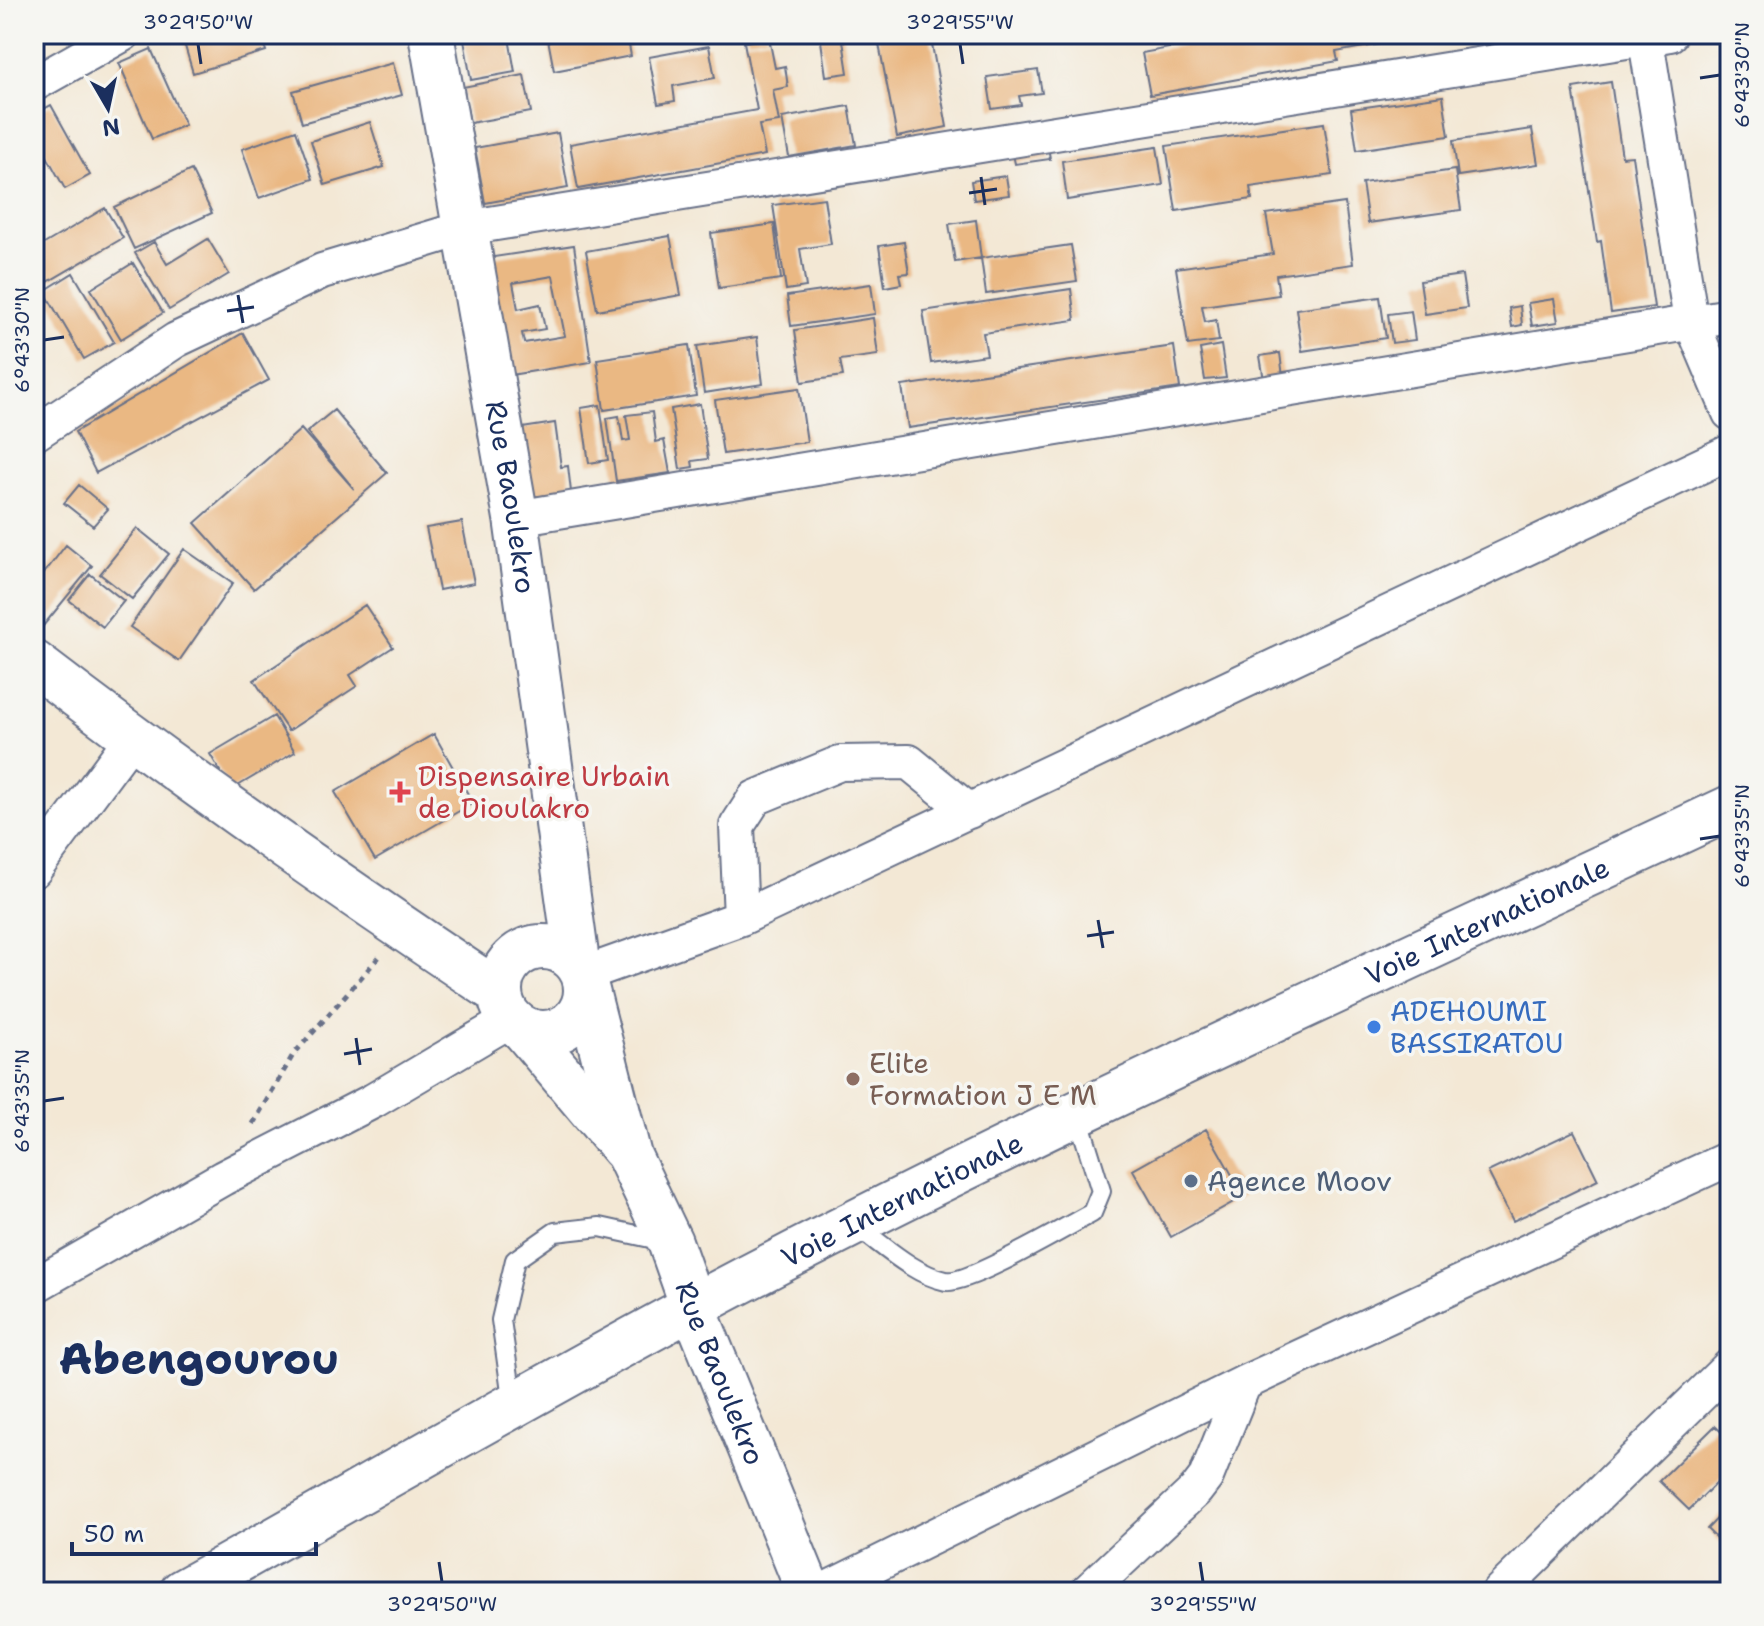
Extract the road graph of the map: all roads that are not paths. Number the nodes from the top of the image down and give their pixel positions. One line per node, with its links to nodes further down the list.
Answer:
1 (123, 34): 4 (street)
2 (431, 34): 5 (street, Rue Baoulekro)
3 (1653, 35): 5 (street); 7 (street)
4 (34, 84)
5 (465, 228): 9 (street); 11 (street, Rue Baoulekro)
6 (1730, 316): 7 (street)
7 (1691, 321): 8 (street); 11 (street)
8 (1730, 413)
9 (34, 434)
10 (1730, 452): 15 (street)
11 (516, 518): 18 (street, Rue Baoulekro)
12 (34, 663): 13 (street, Rue Baoulekro)
13 (132, 738): 16 (street); 19 (street, Rue Baoulekro)
14 (1730, 808): 20 (street, Voie Internationale)
15 (969, 811): 17 (street); 17 (street)
16 (34, 870)
17 (741, 918): 18 (street)
18 (583, 976): 19 (street); 19 (street); 21 (street, Rue Baoulekro)
19 (511, 1014): 21 (street, Rue Baoulekro); 25 (street)
20 (1077, 1113): 23 (street, Voie Internationale); 23 (lane)
21 (629, 1156): 24 (street, Rue Baoulekro)
22 (1730, 1158): 28 (street)
23 (854, 1225): 26 (street, Voie Internationale)
24 (670, 1242): 26 (street, Rue Baoulekro); 29 (lane)
25 (34, 1286)
26 (693, 1307): 29 (street, Voie Internationale); 30 (street, Rue Baoulekro)
27 (1730, 1366): 33 (street)
28 (1244, 1383): 30 (street); 32 (street)
29 (513, 1406): 31 (street, Voie Internationale)
30 (824, 1591)
31 (182, 1592)
32 (1087, 1592)
33 (1499, 1592)

